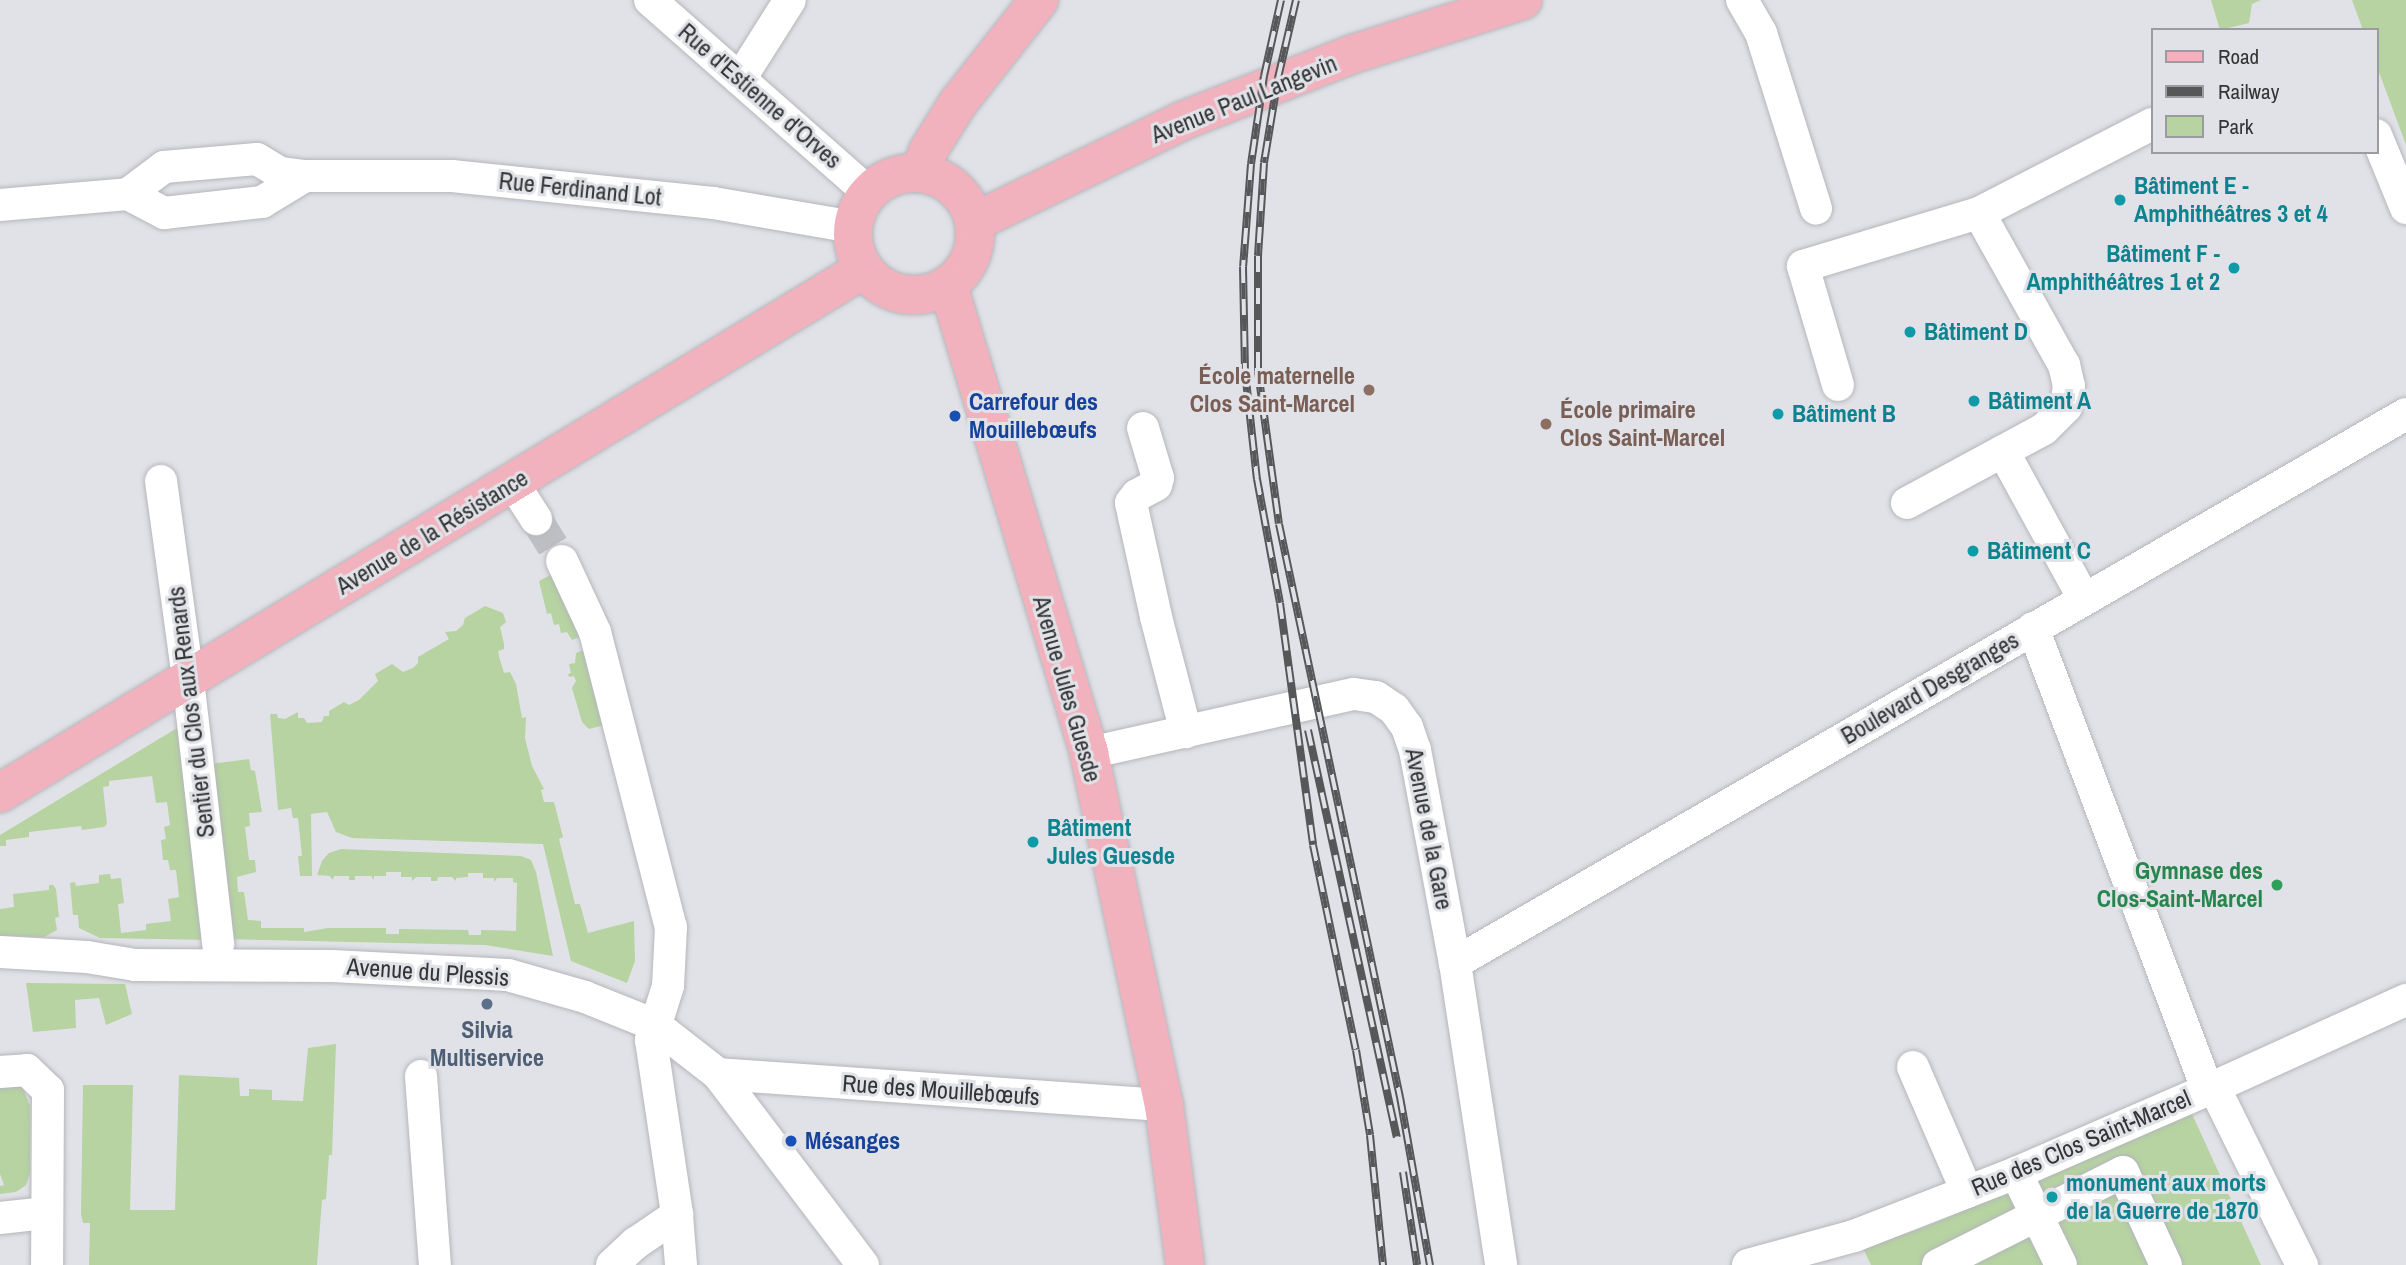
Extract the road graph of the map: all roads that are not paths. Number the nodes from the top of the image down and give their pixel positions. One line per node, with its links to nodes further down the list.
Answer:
1 (650, 0): 6 (street, Rue d'Estienne d'Orves)
2 (790, 0): 6 (street)
3 (1039, 0): 9 (main road)
4 (1523, 0): 17 (main road, Avenue Paul Langevin)
5 (1742, 0): 14 (street)
6 (740, 79): 15 (street, Rue d'Estienne d'Orves)
7 (2150, 125): 16 (street)
8 (2378, 140): 13 (street)
9 (920, 173): 15 (main road); 17 (main road)
10 (305, 176): 11 (street); 11 (street, Rue Ferdinand Lot); 15 (street, Rue Ferdinand Lot)
11 (128, 194): 12 (street)
12 (0, 205)
13 (2406, 208)
14 (1816, 209)
15 (861, 210): 18 (main road)
16 (1979, 212): 20 (street); 23 (street)
17 (974, 222): 19 (main road)
18 (864, 269): 19 (main road); 25 (main road, Avenue de la Résistance)
19 (948, 285): 33 (main road, Avenue Jules Guesde)
20 (1838, 385)
21 (2406, 414): 29 (street, Boulevard Desgranges)
22 (1143, 428): 32 (street)
23 (2003, 451): 26 (street); 29 (street)
24 (162, 481): 31 (street, Sentier du Clos aux Renards)
25 (513, 483): 27 (street); 31 (main road, Avenue de la Résistance)
26 (1907, 503)
27 (536, 519)
28 (562, 561): 39 (street)
29 (2084, 599): 30 (street, Boulevard Desgranges)
30 (2033, 628): 37 (street, Boulevard Desgranges); 44 (street)
31 (188, 679): 34 (main road, Avenue de la Résistance); 35 (street, Sentier du Clos aux Renards)
32 (1186, 732): 33 (street, Avenue de la Gare); 37 (street, Avenue de la Gare)
33 (1088, 753): 45 (main road, Avenue Jules Guesde)
34 (0, 793)
35 (218, 944)
36 (0, 952): 39 (street, Avenue du Plessis)
37 (1455, 964): 59 (street, Avenue de la Gare)
38 (2406, 1000): 44 (street, Rue des Clos Saint-Marcel)
39 (655, 1025): 42 (street, Avenue du Plessis); 49 (street)
40 (1913, 1067): 47 (street)
41 (0, 1072): 48 (street)
42 (718, 1074): 45 (street, Rue des Mouillebœufs); 57 (street, Avenue du Plessis)
43 (421, 1076): 54 (street)
44 (2211, 1089): 46 (street, Rue des Clos Saint-Marcel); 63 (street)
45 (1164, 1105): 58 (main road, Avenue Jules Guesde)
46 (2016, 1173): 47 (street, Rue des Clos Saint-Marcel); 50 (street)
47 (1967, 1192): 60 (street, Rue des Clos Saint-Marcel)
48 (45, 1213): 51 (street); 53 (street)
49 (677, 1215): 55 (street); 56 (street)
50 (2037, 1215): 52 (street); 61 (street); 62 (street)
51 (0, 1218)
52 (1953, 1262)
53 (47, 1265)
54 (435, 1265)
55 (612, 1265)
56 (681, 1265)
57 (863, 1265)
58 (1185, 1265)
59 (1501, 1265)
60 (1748, 1265)
61 (2061, 1265)
62 (2166, 1265)
63 (2302, 1265)

